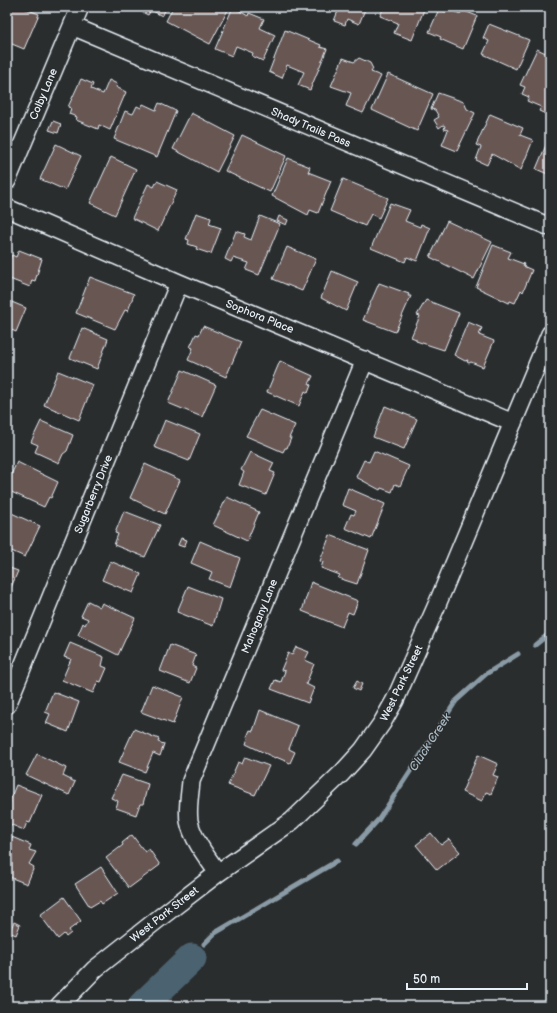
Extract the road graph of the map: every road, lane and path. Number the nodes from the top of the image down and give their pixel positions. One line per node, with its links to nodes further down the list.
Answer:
1 (80, 7): 2 (street, Colby Lane)
2 (72, 26): 3 (street, Colby Lane); 5 (street, Shady Trails Pass)
3 (7, 181)
4 (7, 208): 6 (street, Sophora Place)
5 (550, 227)
6 (179, 283): 8 (street, Sophora Place); 10 (street, Sugarberry Drive)
7 (550, 334): 9 (street, West Park Street)
8 (365, 360): 9 (street, Sophora Place); 11 (street, Mahogany Lane)
9 (513, 423): 11 (street, West Park Street)
10 (7, 705)
11 (218, 873): 12 (street, West Park Street)
12 (59, 1006)

